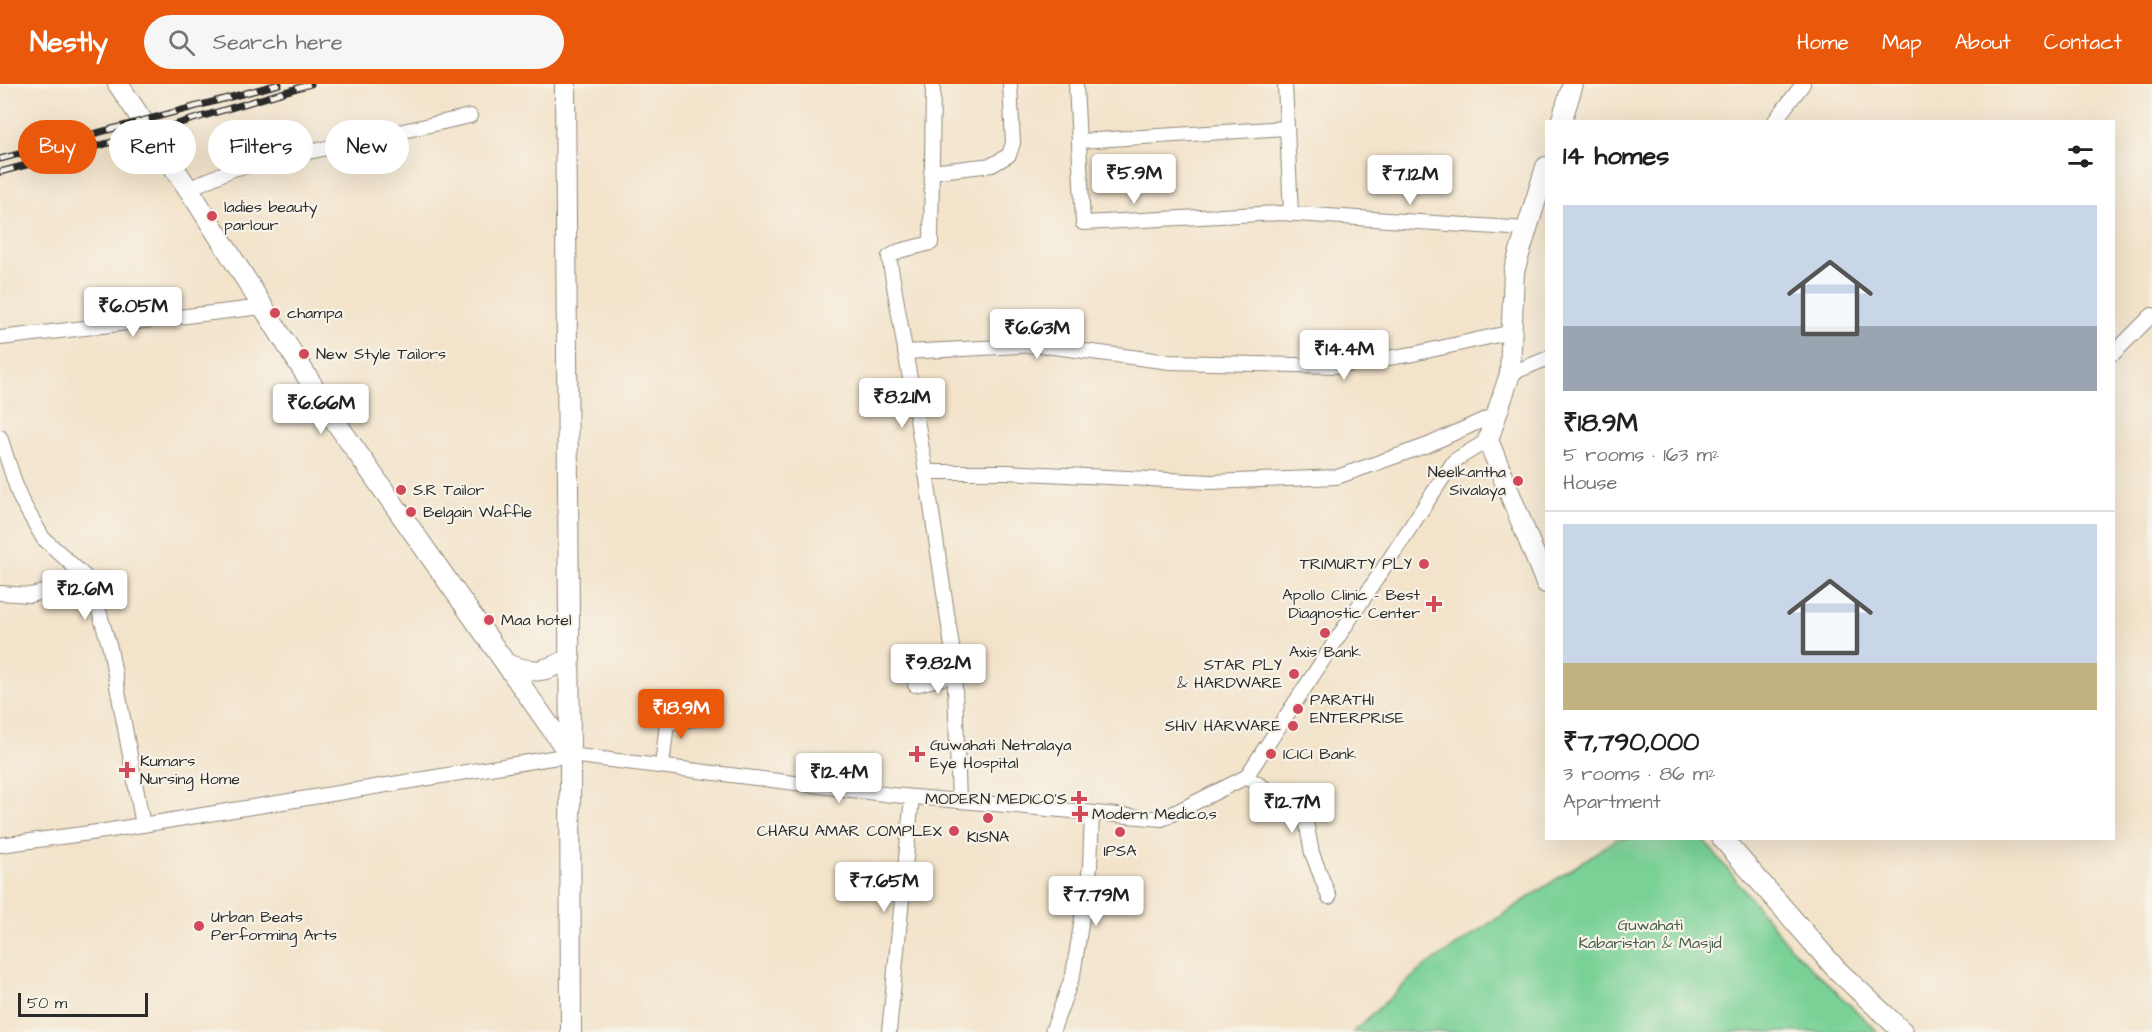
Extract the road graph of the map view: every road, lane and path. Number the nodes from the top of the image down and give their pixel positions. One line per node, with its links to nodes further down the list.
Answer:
1 (118, 84): 16 (street)
2 (565, 84): 34 (street)
3 (933, 84): 15 (street)
4 (1010, 84): 15 (street)
5 (1076, 84): 13 (street)
6 (1285, 84): 12 (street)
7 (1573, 84): 10 (street)
8 (1803, 84): 11 (street)
9 (470, 116): 16 (street)
10 (1562, 120)
11 (1776, 120)
12 (1287, 128): 13 (street); 17 (street)
13 (1079, 141): 17 (street)
14 (1545, 170): 18 (street)
15 (931, 172): 23 (street)
16 (188, 189): 19 (street)
17 (1291, 214): 18 (street)
18 (1527, 229): 21 (street)
19 (263, 307): 22 (street); 35 (street)
20 (2152, 315): 24 (street)
21 (1512, 332): 23 (street); 26 (street)
22 (0, 338)
23 (905, 352): 30 (street)
24 (2115, 352)
25 (1545, 359): 26 (street)
26 (1510, 374): 27 (street)
27 (1496, 414): 29 (street); 30 (street)
28 (0, 436): 31 (street)
29 (1488, 440): 32 (street); 41 (street)
30 (925, 472): 36 (street)
31 (90, 581): 33 (street); 45 (street)
32 (1545, 581)
33 (0, 593)
34 (570, 658): 35 (street); 39 (street)
35 (506, 664): 39 (street)
36 (955, 675): 37 (street); 43 (street)
37 (915, 685)
38 (703, 718): 40 (street)
39 (570, 755): 40 (street); 45 (street); 49 (street)
40 (662, 766): 42 (street)
41 (1246, 777): 44 (street); 48 (street)
42 (912, 797): 43 (street); 50 (street)
43 (959, 801): 44 (street)
44 (1092, 813): 51 (street)
45 (143, 825): 47 (street)
46 (1724, 840): 52 (street)
47 (0, 845)
48 (1329, 897)
49 (571, 1032)
50 (889, 1032)
51 (1052, 1032)
52 (1903, 1032)

